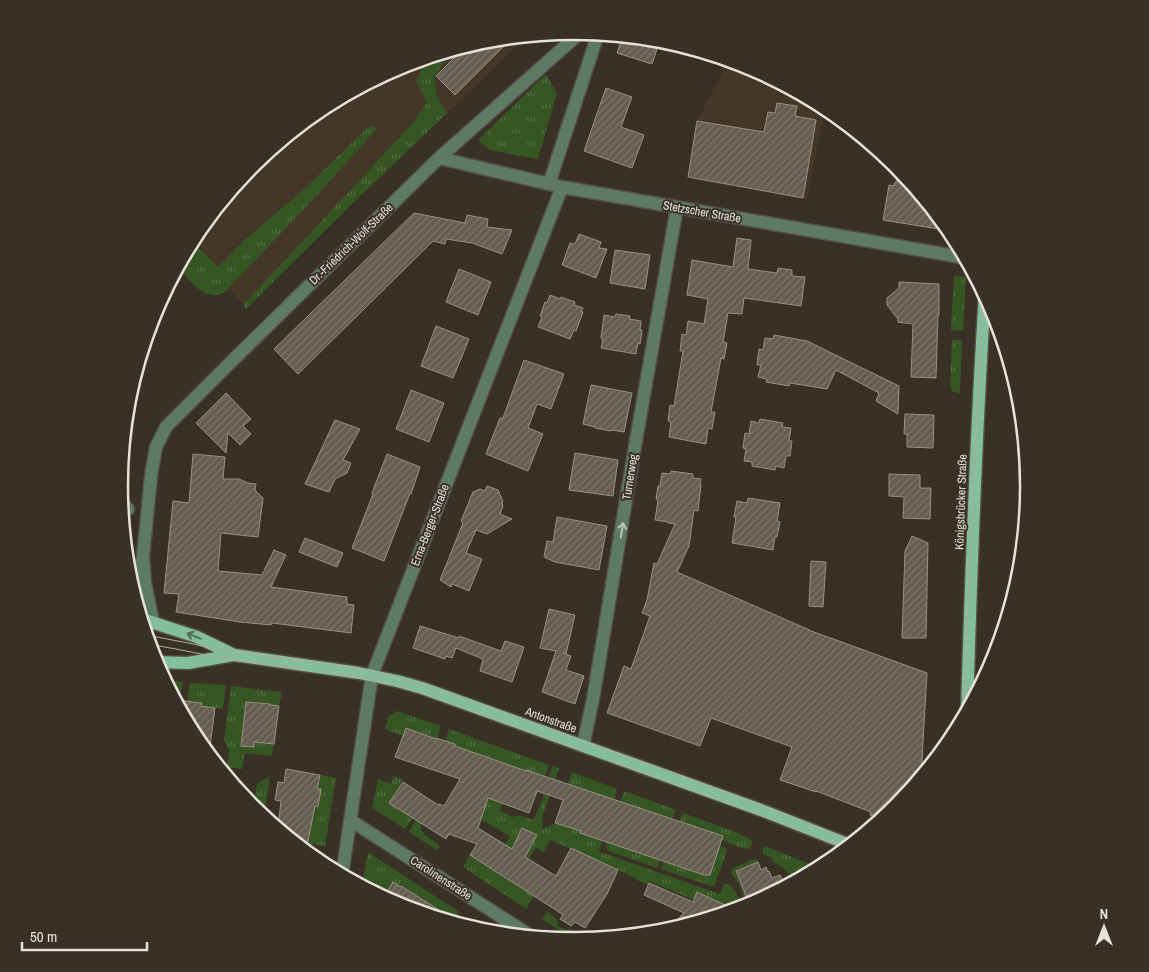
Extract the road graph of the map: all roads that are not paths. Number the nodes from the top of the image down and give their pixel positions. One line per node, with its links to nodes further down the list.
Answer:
1 (572, 40): 3 (street, Dr.-Friedrich-Wolf-Straße)
2 (596, 41): 4 (street)
3 (439, 158): 4 (street, Stetzscher Straße); 9 (street, Dr.-Friedrich-Wolf-Straße)
4 (548, 184): 5 (street, Stetzscher Straße)
5 (562, 187): 6 (street, Stetzscher Straße); 15 (street, Erna-Berger-Straße)
6 (677, 207): 7 (street, Stetzscher Straße); 17 (street, Turnerweg, one-way to 6)
7 (957, 256)
8 (984, 309): 16 (main road, Königsbrücker Straße)
9 (143, 557): 10 (street); 11 (street)
10 (137, 571)
11 (147, 612)
12 (150, 621): 13 (main road, Antonstraße, one-way to 12)
13 (234, 655): 14 (main road, Antonstraße); 15 (main road, Antonstraße)
14 (164, 662)
15 (372, 675): 17 (main road, Antonstraße); 18 (street, Erna-Berger-Straße)
16 (968, 697)
17 (583, 746): 19 (main road, Antonstraße)
18 (350, 820): 20 (street, Erna-Berger-Straße); 21 (street, Carolinenstraße)
19 (841, 844)
20 (343, 867)
21 (519, 928)

